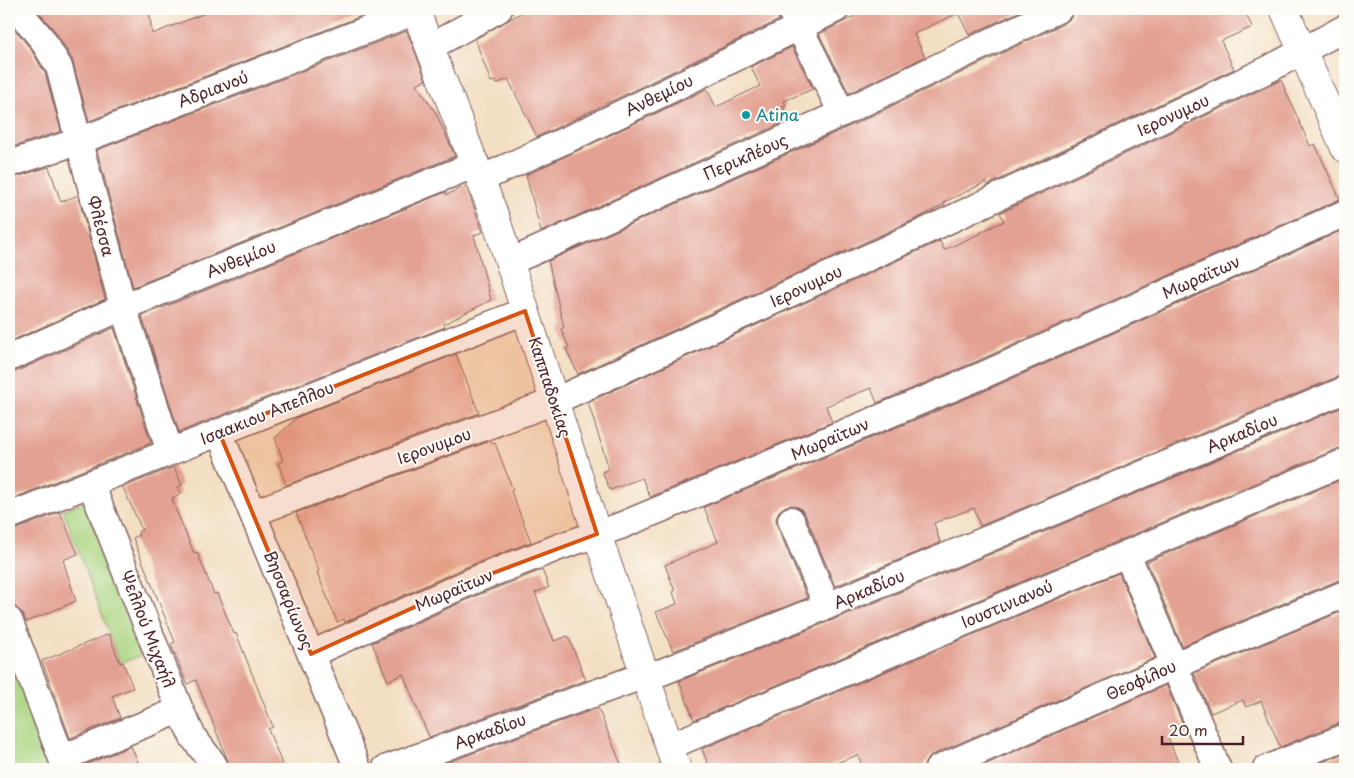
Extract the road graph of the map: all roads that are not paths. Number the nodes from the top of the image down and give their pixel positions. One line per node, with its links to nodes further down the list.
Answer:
1 (17, 9): 12 (street, Φλέσσα)
2 (500, 9): 9 (street)
3 (836, 9): 7 (street, Ανθεμίου)
4 (1059, 9): 11 (street, Περικλέους)
5 (1284, 9): 10 (street)
6 (415, 10): 9 (street, Καππαδοκίας); 12 (street, Αδριανού)
7 (794, 18): 11 (street); 15 (street, Ανθεμίου)
8 (1345, 28): 10 (street, Ιερονυμου)
9 (430, 47): 15 (street, Καππαδοκίας)
10 (1303, 52): 13 (street); 22 (street, Ιερονυμου)
11 (842, 113): 17 (street, Περικλέους)
12 (79, 141): 14 (street, Αδριανού); 18 (street, Φλέσσα)
13 (1345, 148)
14 (9, 164)
15 (478, 172): 17 (street, Καππαδοκίας); 18 (street, Ανθεμίου)
16 (1345, 213): 30 (street, Μωραϊτων)
17 (510, 262): 19 (street, Καππαδοκίας)
18 (123, 307): 20 (street, Ανθεμίου); 24 (street, Φλέσσα)
19 (525, 311): 22 (street, Καππαδοκίας); 23 (street, Ισαακιου Απελλου)
20 (9, 358)
21 (1345, 390): 33 (street, Αρκαδίου)
22 (555, 401): 27 (street, Ιερονυμου); 30 (street, Καππαδοκίας)
23 (219, 432): 24 (street, Ισαακιου Απελλου); 27 (street, Βησσαρίωνος)
24 (170, 452): 26 (street, Ισαακιου Απελλου)
25 (1345, 462): 31 (street, Ιουστινιανού)
26 (91, 484): 28 (street, Ισαακιου Απελλου); 38 (street, Ψελλού Μιχαήλ)
27 (253, 513): 35 (street, Βησσαρίωνος)
28 (9, 516)
29 (791, 520): 33 (street)
30 (597, 534): 35 (street, Μωραϊτων); 37 (street, Καππαδοκίας)
31 (1127, 554): 36 (street); 40 (street, Ιουστινιανού)
32 (1345, 594): 36 (street, Θεοφίλου)
33 (827, 606): 37 (street, Αρκαδίου)
34 (9, 620): 41 (street)
35 (311, 654): 43 (street, Βησσαρίωνος)
36 (1175, 665): 45 (street, Θεοφίλου); 46 (street)
37 (645, 674): 40 (street, Καππαδοκίας); 44 (street, Αρκαδίου)
38 (180, 710): 41 (street); 42 (street, Ψελλού Μιχαήλ)
39 (1345, 737): 47 (street)
40 (674, 758)
41 (64, 764)
42 (216, 769)
43 (358, 769)
44 (385, 769)
45 (938, 769)
46 (1218, 769)
47 (1266, 769)

